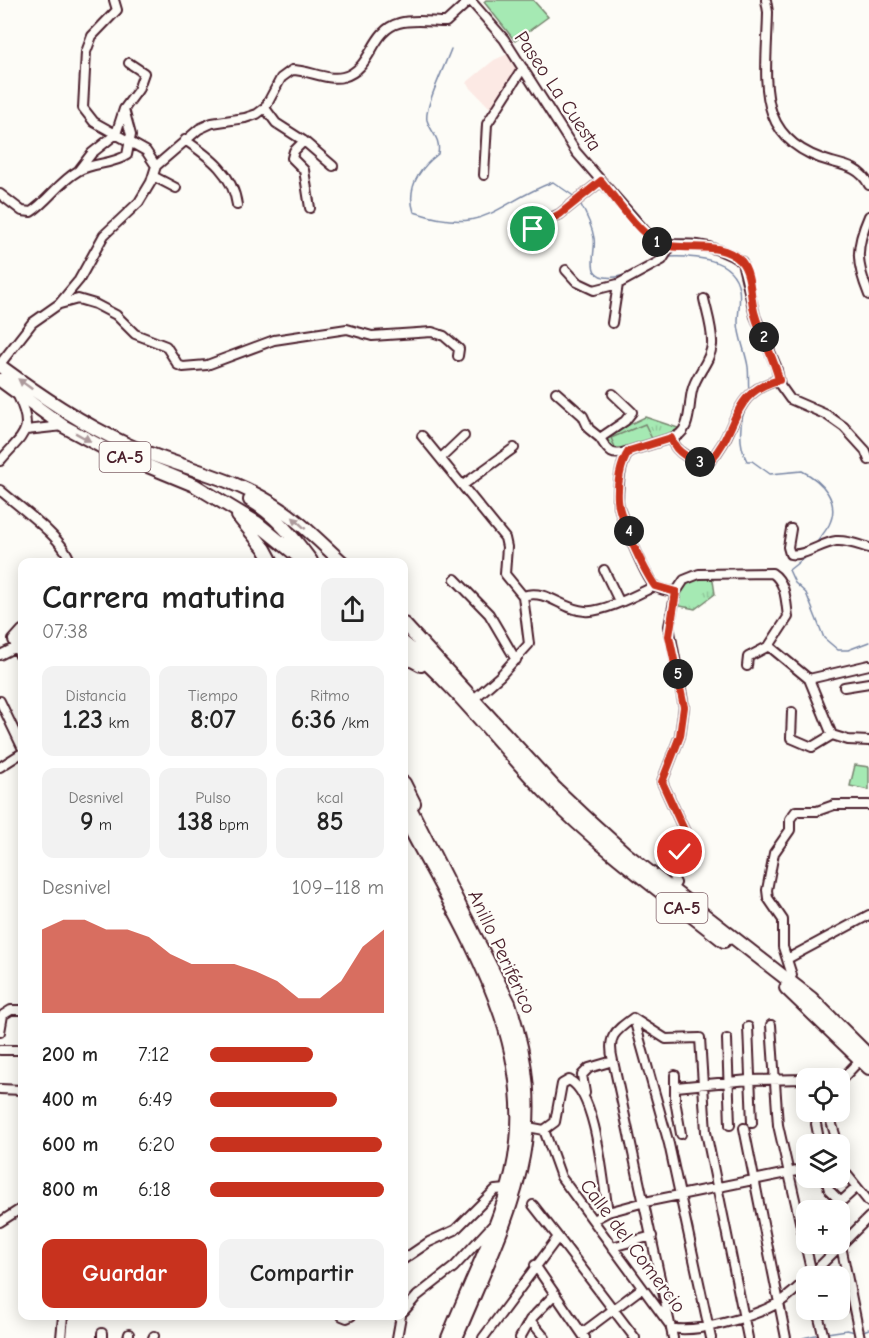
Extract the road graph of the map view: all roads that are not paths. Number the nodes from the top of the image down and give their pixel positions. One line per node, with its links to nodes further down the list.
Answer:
1 (114, 0): 8 (street)
2 (470, 0): 5 (street, Paseo La Cuesta); 6 (street)
3 (766, 0): 18 (street)
4 (129, 63): 7 (street)
5 (523, 68): 15 (street); 17 (street, Paseo La Cuesta)
6 (265, 108): 10 (street); 11 (street)
7 (124, 109): 8 (street); 9 (street)
8 (116, 134): 9 (street); 14 (street)
9 (131, 140): 12 (street); 14 (street)
10 (185, 140): 12 (street); 21 (street)
11 (304, 141): 13 (street); 22 (street)
12 (156, 166): 16 (street)
13 (333, 166)
14 (78, 171): 20 (street)
15 (484, 175)
16 (153, 176): 19 (street); 30 (street)
17 (601, 181): 24 (street); 25 (street, Paseo La Cuesta)
18 (869, 185)
19 (176, 188)
20 (0, 194)
21 (237, 205)
22 (310, 208)
23 (869, 216): 28 (street)
24 (529, 234)
25 (671, 246): 27 (street); 35 (street, Paseo La Cuesta)
26 (566, 270): 27 (street)
27 (618, 284): 31 (street)
28 (869, 295)
29 (704, 299): 44 (street)
30 (59, 304): 32 (street); 33 (street)
31 (612, 323)
32 (458, 356)
33 (0, 365): 50 (highway, CA-5, one-way to 33)
34 (0, 380): 37 (highway, CA-5)
35 (779, 380): 44 (street); 48 (street, Paseo La Cuesta)
36 (556, 392): 43 (street)
37 (17, 393): 39 (highway, CA-5); 40 (street)
38 (613, 394): 43 (street)
39 (63, 426): 40 (street); 53 (highway, CA-5, one-way to 53)
40 (26, 430): 49 (street)
41 (422, 436): 47 (street)
42 (464, 436): 47 (street)
43 (600, 438): 46 (street)
44 (671, 438): 46 (street)
45 (514, 447): 51 (street)
46 (629, 451): 63 (street)
47 (441, 458): 51 (street)
48 (869, 460)
49 (0, 461)
50 (198, 473): 59 (highway); 60 (highway, CA-5, one-way to 50)
51 (463, 486): 65 (street)
52 (0, 490): 56 (street)
53 (229, 507): 57 (highway); 58 (highway, CA-5)
54 (790, 529): 55 (street)
55 (869, 548)
56 (68, 558)
57 (269, 558)
58 (304, 558)
59 (306, 558)
60 (337, 558)
61 (604, 570): 66 (street)
62 (455, 579): 76 (street)
63 (655, 586): 64 (street); 66 (street)
64 (676, 592): 71 (street); 96 (street)
65 (523, 596): 66 (street); 76 (street)
66 (619, 601)
67 (408, 628): 82 (highway, CA-5)
68 (18, 633): 72 (street)
69 (18, 644): 72 (street)
70 (408, 646): 86 (highway, CA-5)
71 (769, 646): 78 (street); 79 (street)
72 (16, 647): 73 (street); 74 (street)
73 (18, 651)
74 (0, 655)
75 (408, 658): 86 (highway)
76 (516, 660): 82 (street)
77 (869, 664): 79 (street)
78 (747, 666)
79 (809, 679): 85 (street)
80 (869, 683): 81 (street)
81 (844, 687)
82 (474, 698): 86 (highway, CA-5)
83 (0, 702): 87 (street)
84 (792, 712): 85 (street)
85 (832, 735): 88 (street)
86 (501, 736): 96 (highway, CA-5); 109 (highway, CA-5)
87 (18, 739)
88 (869, 741)
89 (18, 756): 90 (street)
90 (0, 767)
91 (408, 792): 95 (highway)
92 (408, 804): 95 (highway, Anillo Periférico)
93 (869, 805): 98 (street)
94 (408, 825): 136 (highway, Anillo Periférico)
95 (450, 887): 124 (highway, Anillo Periférico)
96 (672, 889): 99 (highway, CA-5)
97 (869, 915): 98 (street)
98 (787, 959): 99 (street)
99 (789, 981): 109 (highway, CA-5)
100 (18, 1010): 104 (street)
101 (633, 1018): 108 (street); 116 (street); 137 (street)
102 (771, 1025): 112 (street)
103 (748, 1027): 114 (street)
104 (0, 1032)
105 (727, 1040): 115 (street)
106 (0, 1050): 107 (street)
107 (18, 1050)
108 (613, 1061): 120 (street); 140 (street)
109 (866, 1061): 110 (street)
110 (850, 1073)
111 (675, 1075): 117 (street)
112 (775, 1079): 113 (street); 114 (street); 130 (street)
113 (796, 1079)
114 (749, 1080): 115 (street); 121 (street)
115 (727, 1081): 116 (street); 123 (street)
116 (702, 1083): 117 (street); 133 (street)
117 (676, 1087): 127 (street)
118 (0, 1089): 119 (street)
119 (18, 1090)
120 (586, 1100): 126 (street); 144 (street)
121 (752, 1123)
122 (816, 1124): 128 (street)
123 (730, 1125)
124 (528, 1127): 126 (street); 176 (highway, Anillo Periférico)
125 (744, 1128): 132 (street)
126 (544, 1130): 146 (street, Calle del Comercio)
127 (681, 1134)
128 (818, 1134)
129 (796, 1171): 130 (street)
130 (789, 1172): 132 (street); 157 (street)
131 (850, 1178): 135 (street)
132 (753, 1180): 133 (street); 162 (street)
133 (716, 1187): 137 (street); 165 (street)
134 (828, 1188): 138 (street)
135 (856, 1188): 139 (street); 141 (street)
136 (508, 1189): 148 (highway, Anillo Periférico); 155 (street)
137 (680, 1195): 140 (street); 170 (street)
138 (839, 1200)
139 (843, 1200)
140 (645, 1202): 144 (street); 149 (street)
141 (869, 1202)
142 (533, 1205): 150 (street)
143 (18, 1211): 147 (street)
144 (608, 1212): 146 (street)
145 (869, 1217): 151 (street, Calle del Comercio)
146 (593, 1220): 152 (street, Calle del Comercio)
147 (0, 1222)
148 (495, 1222): 163 (street); 176 (highway, Anillo Periférico)
149 (652, 1236): 152 (street); 171 (street)
150 (558, 1237): 156 (street); 164 (street)
151 (850, 1237)
152 (612, 1246): 159 (street, Calle del Comercio)
153 (833, 1254): 158 (street, Calle del Comercio)
154 (843, 1254): 185 (street)
155 (408, 1255)
156 (535, 1265): 161 (street); 177 (street)
157 (808, 1266)
158 (821, 1266)
159 (642, 1288): 164 (street); 171 (street, Calle del Comercio)
160 (796, 1288): 162 (street, Calle del Comercio)
161 (555, 1294): 168 (street); 173 (street)
162 (778, 1303): 165 (street, Calle del Comercio); 184 (street)
163 (408, 1306)
164 (613, 1309): 173 (street); 180 (street)
165 (743, 1316): 170 (street, Calle del Comercio); 183 (street)
166 (63, 1320): 174 (street)
167 (399, 1320): 175 (street)
168 (530, 1320): 178 (street); 179 (street)
169 (819, 1320): 172 (street)
170 (708, 1326): 171 (street, Calle del Comercio); 182 (street)
171 (672, 1328): 181 (street)
172 (823, 1335)
173 (584, 1336)
174 (61, 1338)
175 (397, 1338)
176 (455, 1338)
177 (483, 1338)
178 (520, 1338)
179 (545, 1338)
180 (635, 1338)
181 (673, 1338)
182 (711, 1338)
183 (748, 1338)
184 (786, 1338)
185 (860, 1338)

